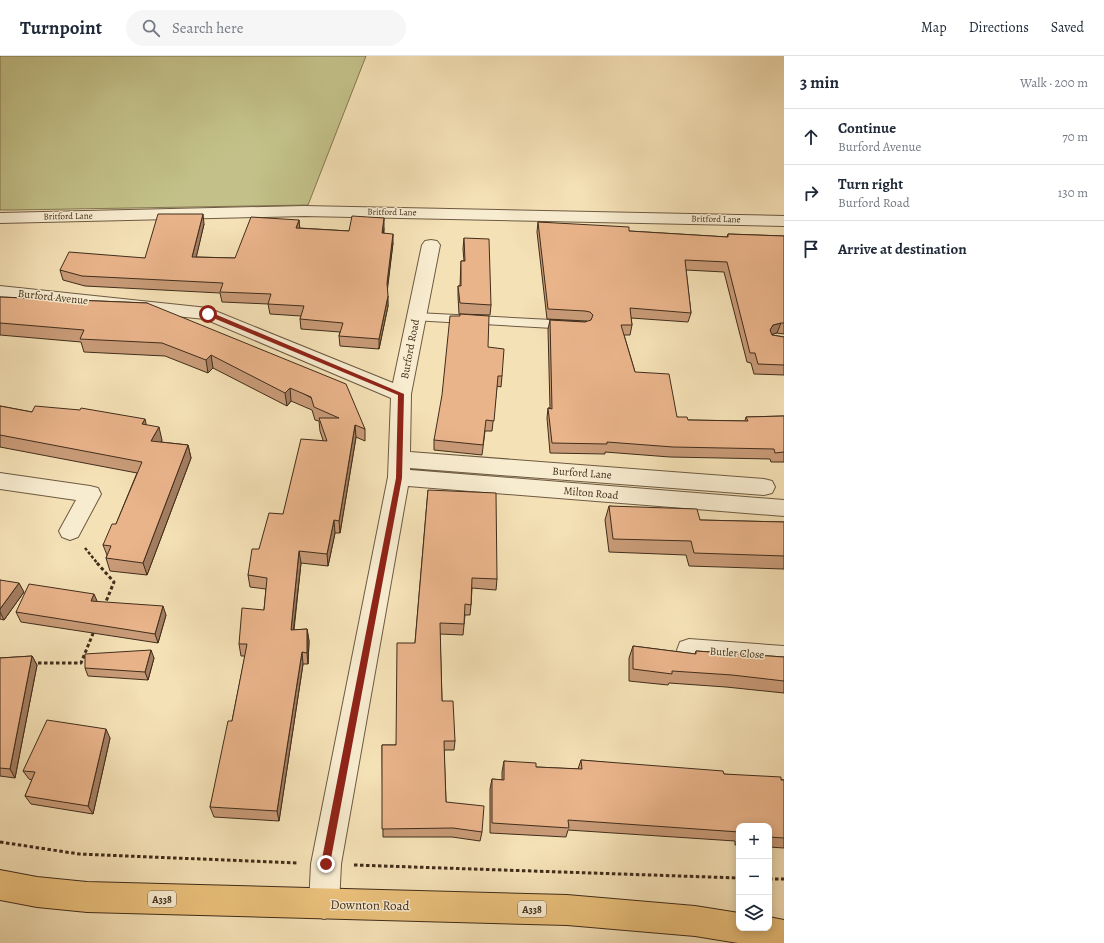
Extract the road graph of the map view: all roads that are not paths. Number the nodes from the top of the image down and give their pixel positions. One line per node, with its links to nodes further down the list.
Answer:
1 (0, 218): 2 (street, Britford Lane)
2 (784, 221)
3 (431, 245): 5 (street, Burford Road)
4 (0, 292): 7 (street, Burford Avenue)
5 (417, 317): 6 (lane); 7 (street, Burford Road)
6 (582, 326)
7 (401, 394): 8 (street, Burford Road)
8 (399, 468): 10 (street, Burford Lane); 11 (street, Milton Road); 16 (street, Burford Road)
9 (0, 481): 12 (street)
10 (764, 487)
11 (784, 508)
12 (70, 531)
13 (689, 650): 14 (street, Butler Close)
14 (784, 657)
15 (0, 885): 16 (highway, Downton Road / A338)
16 (324, 904): 17 (highway, Downton Road / A338)
17 (736, 928)
18 (758, 931): 19 (highway, Downton Road / A338)
19 (784, 935)

